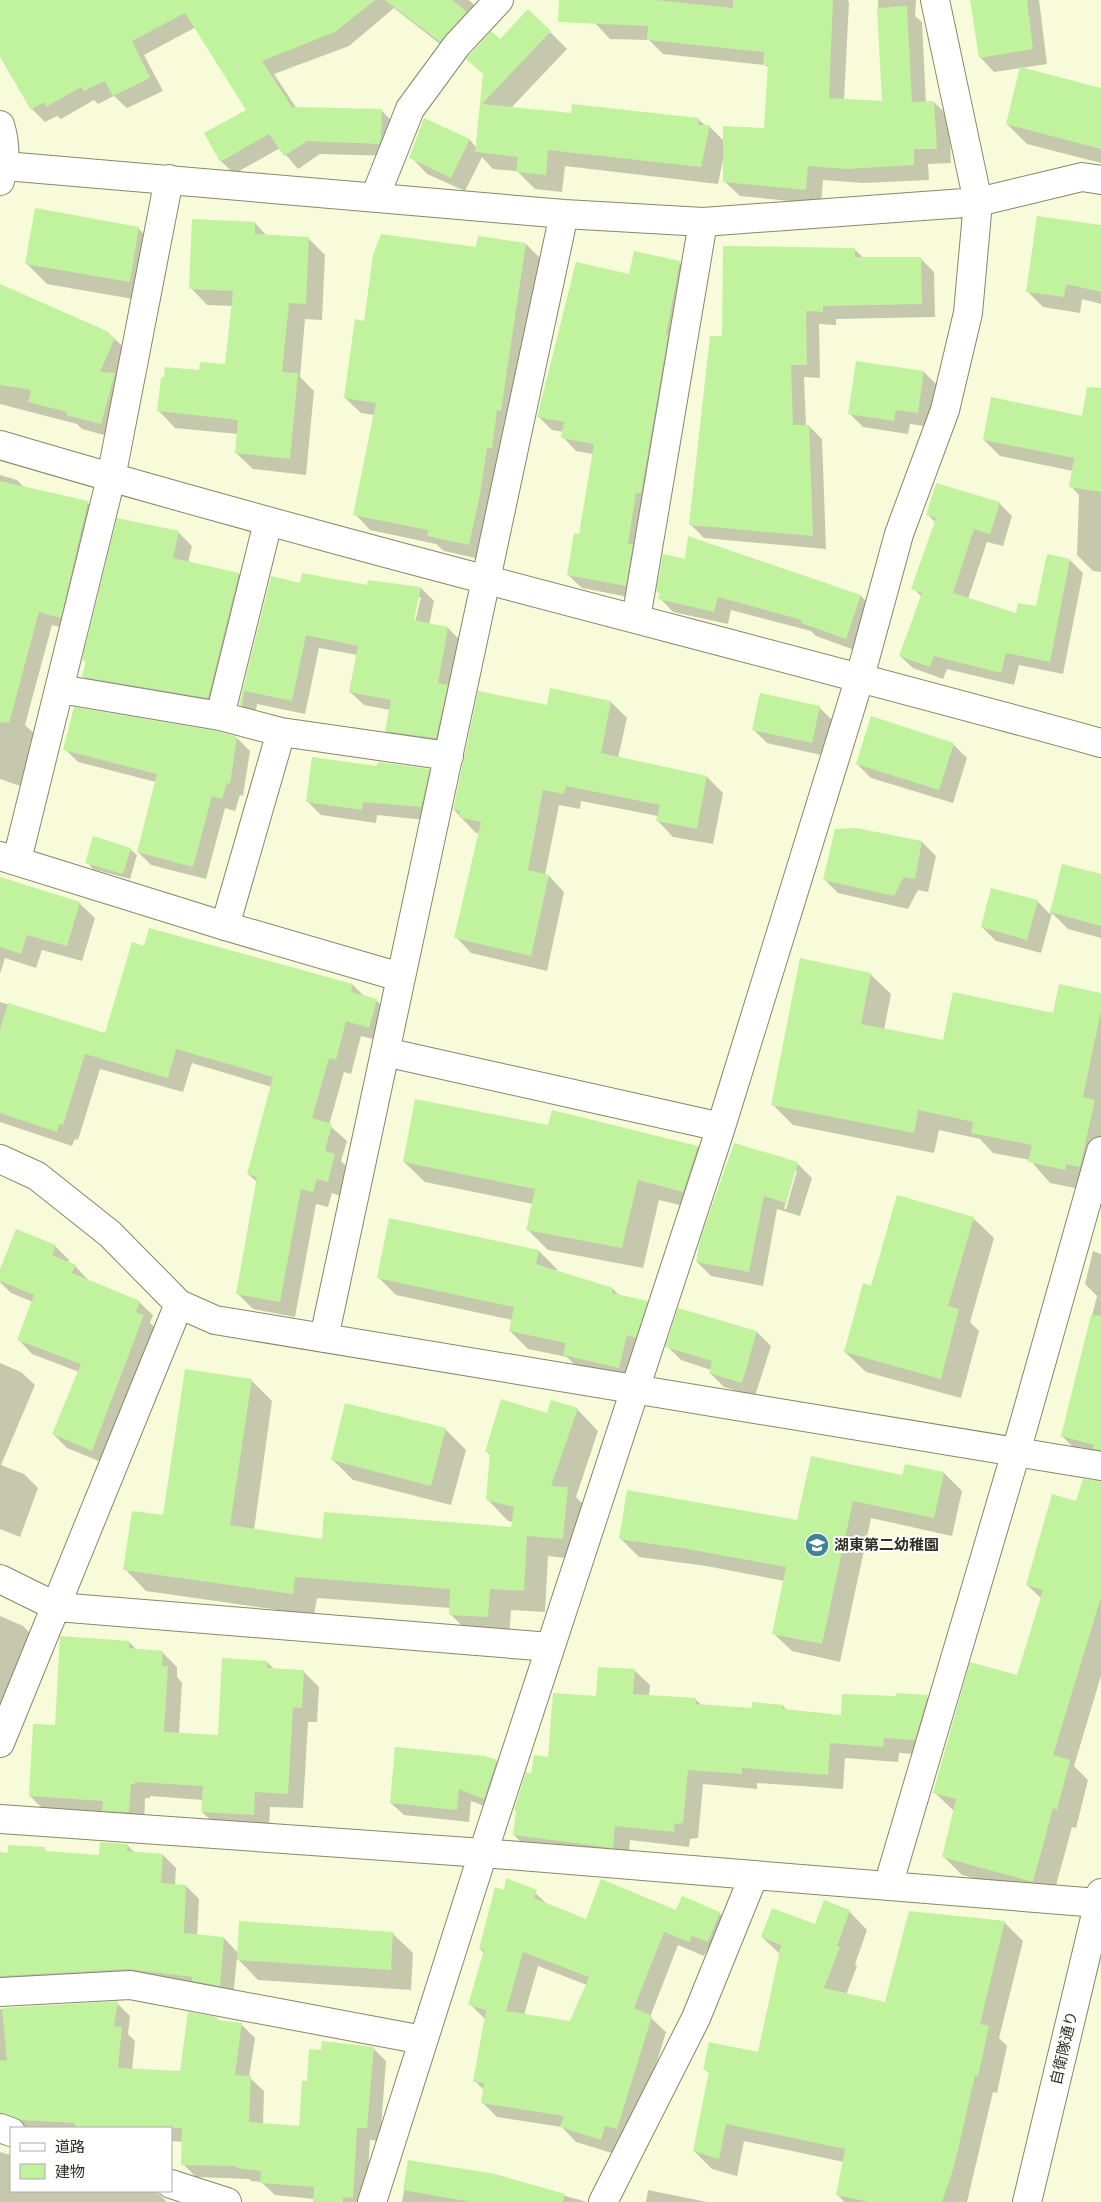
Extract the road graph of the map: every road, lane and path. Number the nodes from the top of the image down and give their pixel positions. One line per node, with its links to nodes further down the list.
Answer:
1 (499, 0): 7 (street)
2 (935, 0): 8 (street)
3 (0, 125): 4 (street)
4 (2, 173): 5 (street)
5 (169, 179): 7 (street); 12 (street)
6 (1101, 180): 8 (street)
7 (375, 197): 9 (street)
8 (978, 202): 10 (street); 16 (street)
9 (564, 214): 10 (street); 14 (street)
10 (703, 222): 15 (street)
11 (0, 445): 12 (street)
12 (111, 478): 13 (street); 17 (street)
13 (268, 522): 14 (street); 18 (street)
14 (487, 580): 15 (street); 21 (street)
15 (636, 619): 16 (street)
16 (860, 677): 20 (street); 26 (street)
17 (60, 689): 18 (street); 22 (street)
18 (220, 716): 19 (street)
19 (281, 732): 21 (street); 23 (street)
20 (1101, 743)
21 (449, 756): 24 (street)
22 (9, 858): 23 (street)
23 (225, 926): 24 (street)
24 (400, 976): 25 (street)
25 (385, 1052): 26 (street); 30 (street)
26 (721, 1127): 31 (street)
27 (1101, 1151): 32 (street)
28 (0, 1159): 29 (street)
29 (179, 1304): 30 (street); 35 (street)
30 (324, 1338): 31 (street)
31 (635, 1390): 32 (street); 36 (street)
32 (1016, 1452): 33 (street); 41 (street)
33 (1101, 1466)
34 (0, 1579): 35 (street)
35 (57, 1607): 36 (street); 37 (street)
36 (550, 1648): 39 (street)
37 (0, 1744)
38 (0, 1819): 39 (street)
39 (483, 1852): 40 (street); 44 (street)
40 (754, 1875): 41 (street); 48 (street)
41 (888, 1886): 42 (street)
42 (1100, 1898): 49 (street, 自衛隊通り)
43 (0, 1992): 44 (street)
44 (423, 2040): 47 (street)
45 (172, 2184): 46 (street)
46 (227, 2202)
47 (372, 2202)
48 (603, 2202)
49 (1027, 2202)

